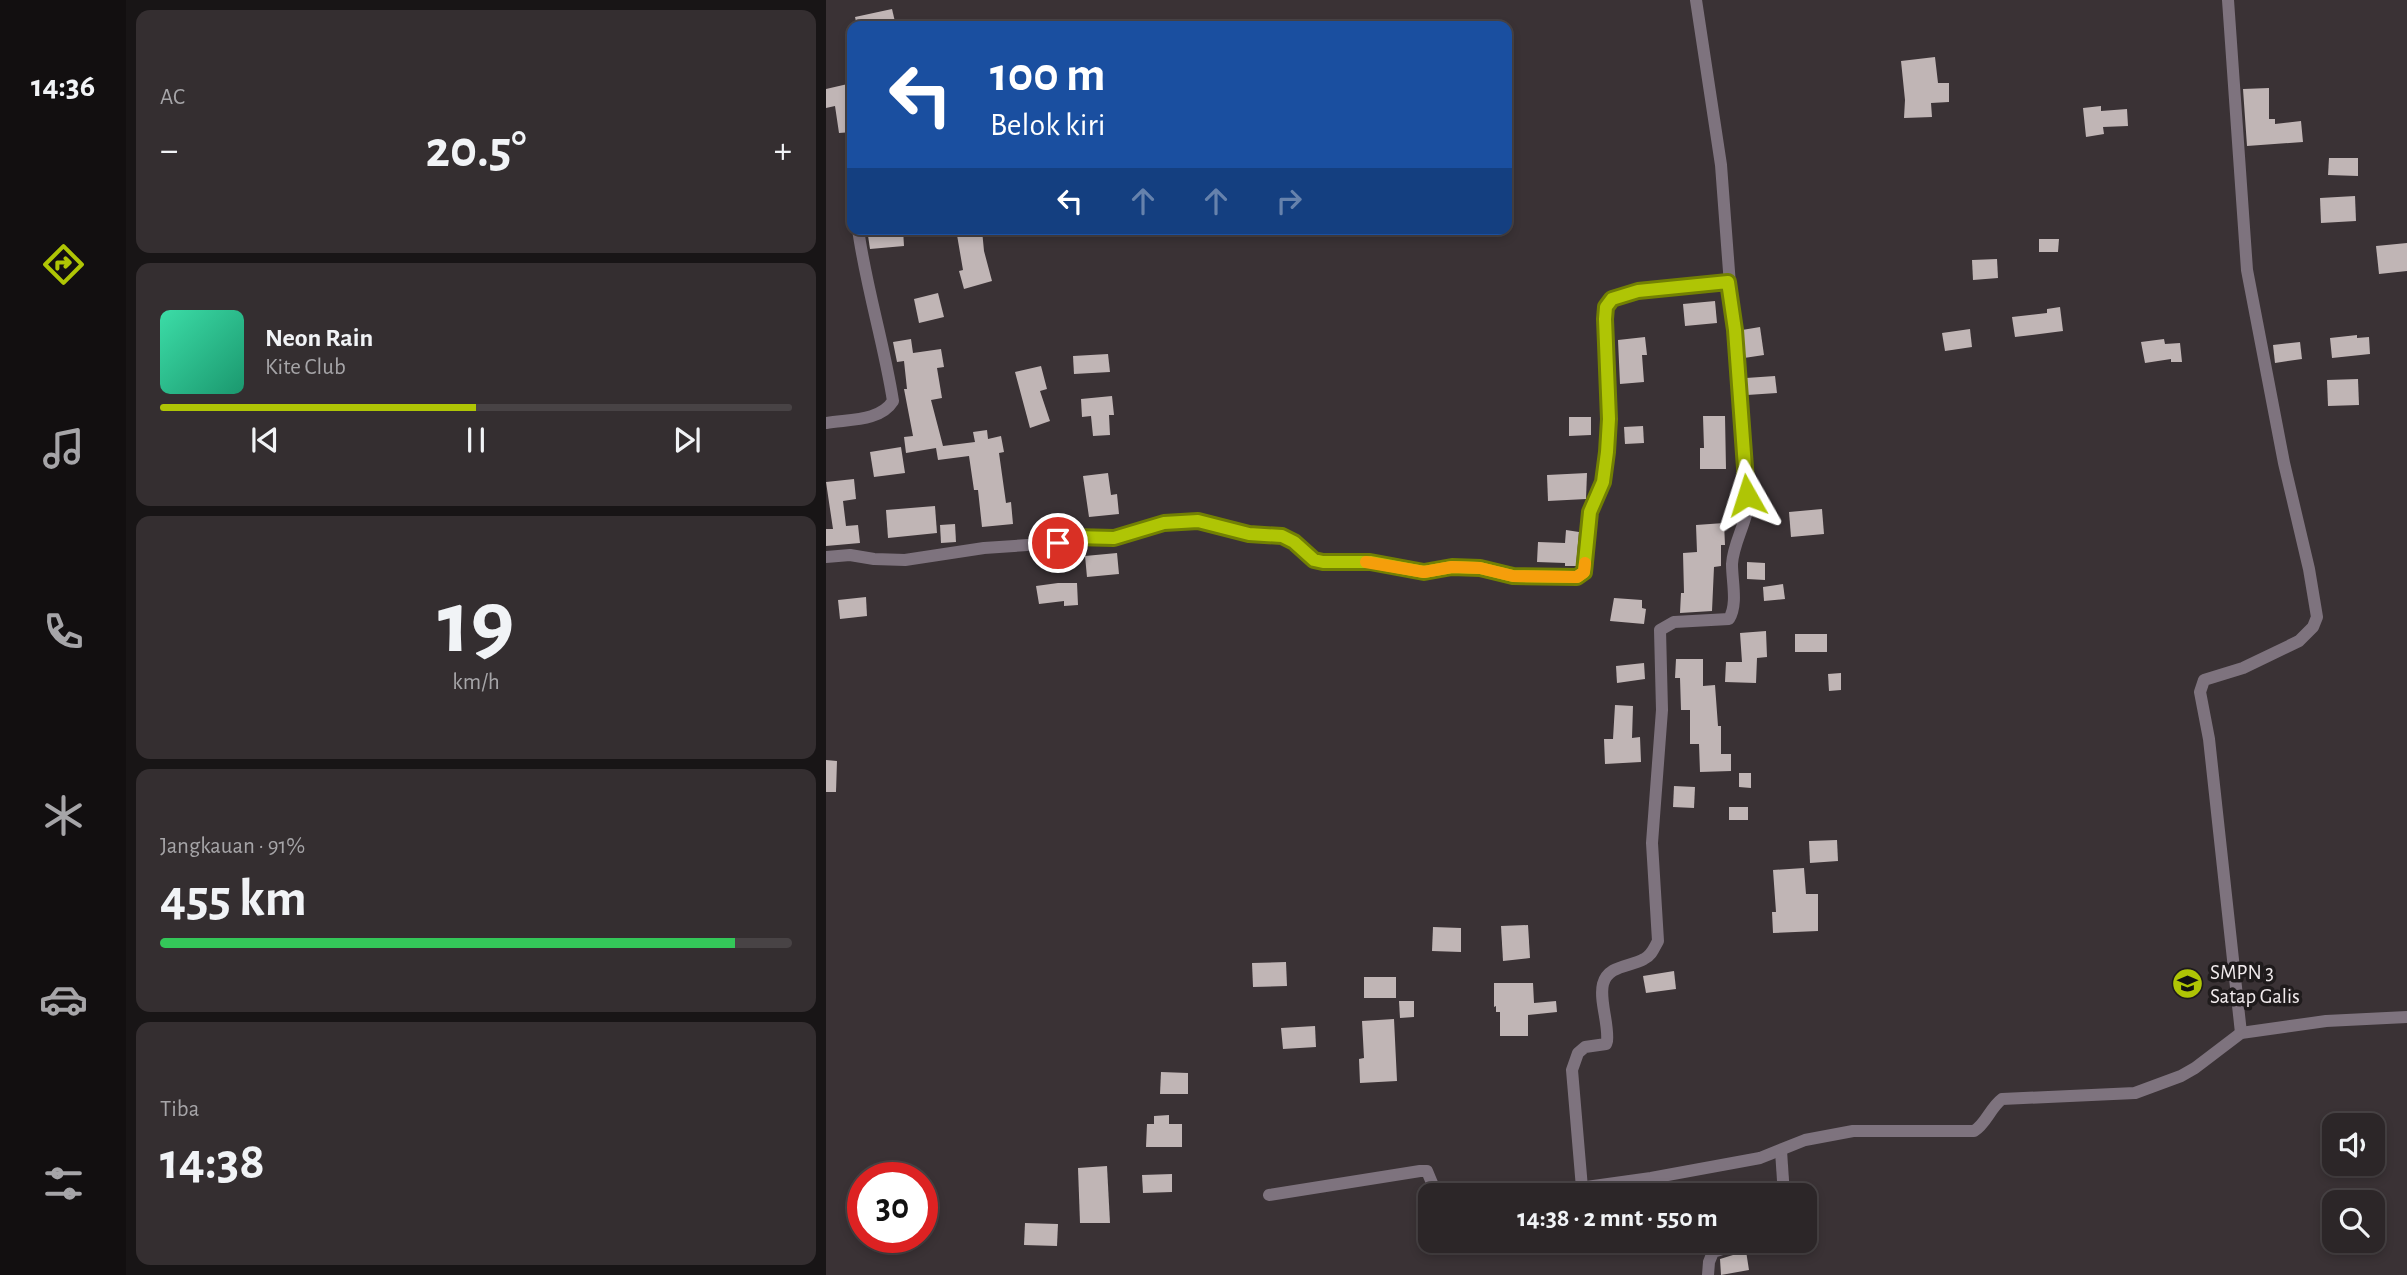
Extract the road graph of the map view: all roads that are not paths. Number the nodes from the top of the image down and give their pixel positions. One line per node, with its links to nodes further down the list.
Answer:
1 (1696, 0): 4 (street)
2 (2228, 0): 8 (street)
3 (860, 235): 5 (street)
4 (1728, 282): 6 (street); 11 (street)
5 (826, 423)
6 (826, 556)
7 (2407, 1017): 8 (street)
8 (2241, 1033): 9 (street)
9 (1781, 1151): 12 (street); 13 (street)
10 (1433, 1183): 14 (street)
11 (1582, 1183)
12 (1612, 1183)
13 (1783, 1183)
14 (1269, 1195)
15 (1713, 1253): 16 (street)
16 (1707, 1275)

